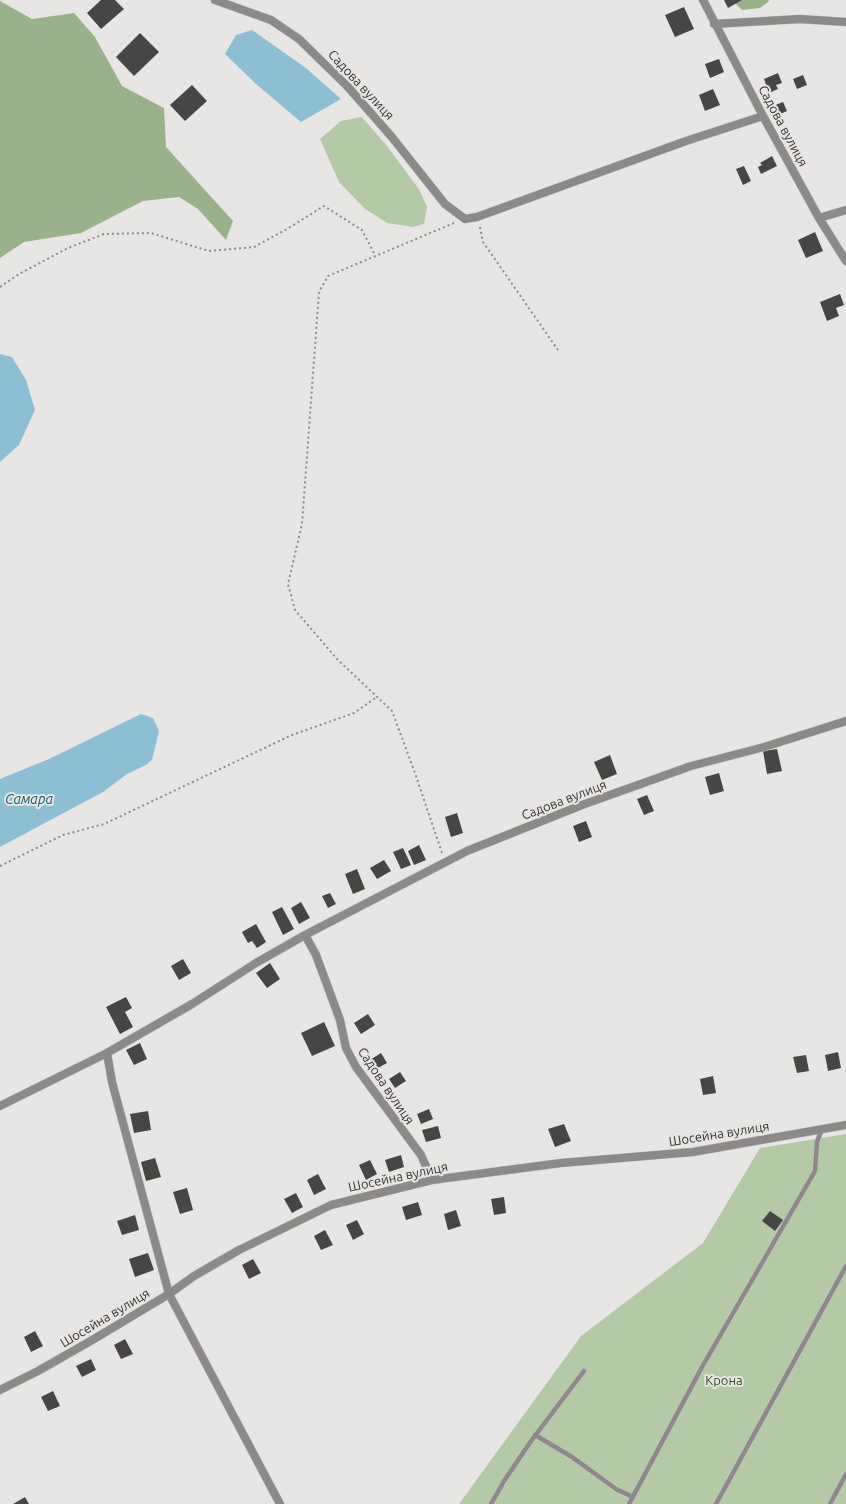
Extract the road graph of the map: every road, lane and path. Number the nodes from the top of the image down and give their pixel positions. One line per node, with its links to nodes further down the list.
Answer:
1 (215, 0): 8 (street, Садова вулиця)
2 (703, 0): 4 (street, Садова вулиця)
3 (846, 22): 4 (street)
4 (714, 24): 5 (street, Садова вулиця)
5 (763, 116): 7 (street); 9 (street, Садова вулиця)
6 (846, 210): 9 (street)
7 (477, 216): 8 (street); 13 (path)
8 (465, 218): 10 (path)
9 (819, 218): 11 (street, Садова вулиця)
10 (375, 255): 12 (path); 14 (path)
11 (846, 261)
12 (0, 287)
13 (558, 350)
14 (378, 697): 16 (path); 17 (path)
15 (846, 721): 16 (street, Садова вулиця)
16 (445, 862): 18 (street, Садова вулиця)
17 (0, 866)
18 (305, 935): 19 (street, Садова вулиця); 23 (street, Садова вулиця)
19 (106, 1053): 20 (street, Садова вулиця); 25 (street)
20 (0, 1106)
21 (846, 1125): 22 (street, Шосейна вулиця)
22 (822, 1129): 23 (street, Шосейна вулиця); 30 (lane)
23 (432, 1180): 25 (street, Шосейна вулиця)
24 (846, 1266): 34 (lane)
25 (169, 1294): 27 (street, Шосейна вулиця); 31 (street)
26 (584, 1371): 28 (lane)
27 (0, 1390)
28 (535, 1435): 30 (lane); 32 (lane)
29 (846, 1474): 35 (lane)
30 (632, 1498): 33 (lane)
31 (280, 1504)
32 (492, 1504)
33 (629, 1504)
34 (716, 1504)
35 (830, 1504)

